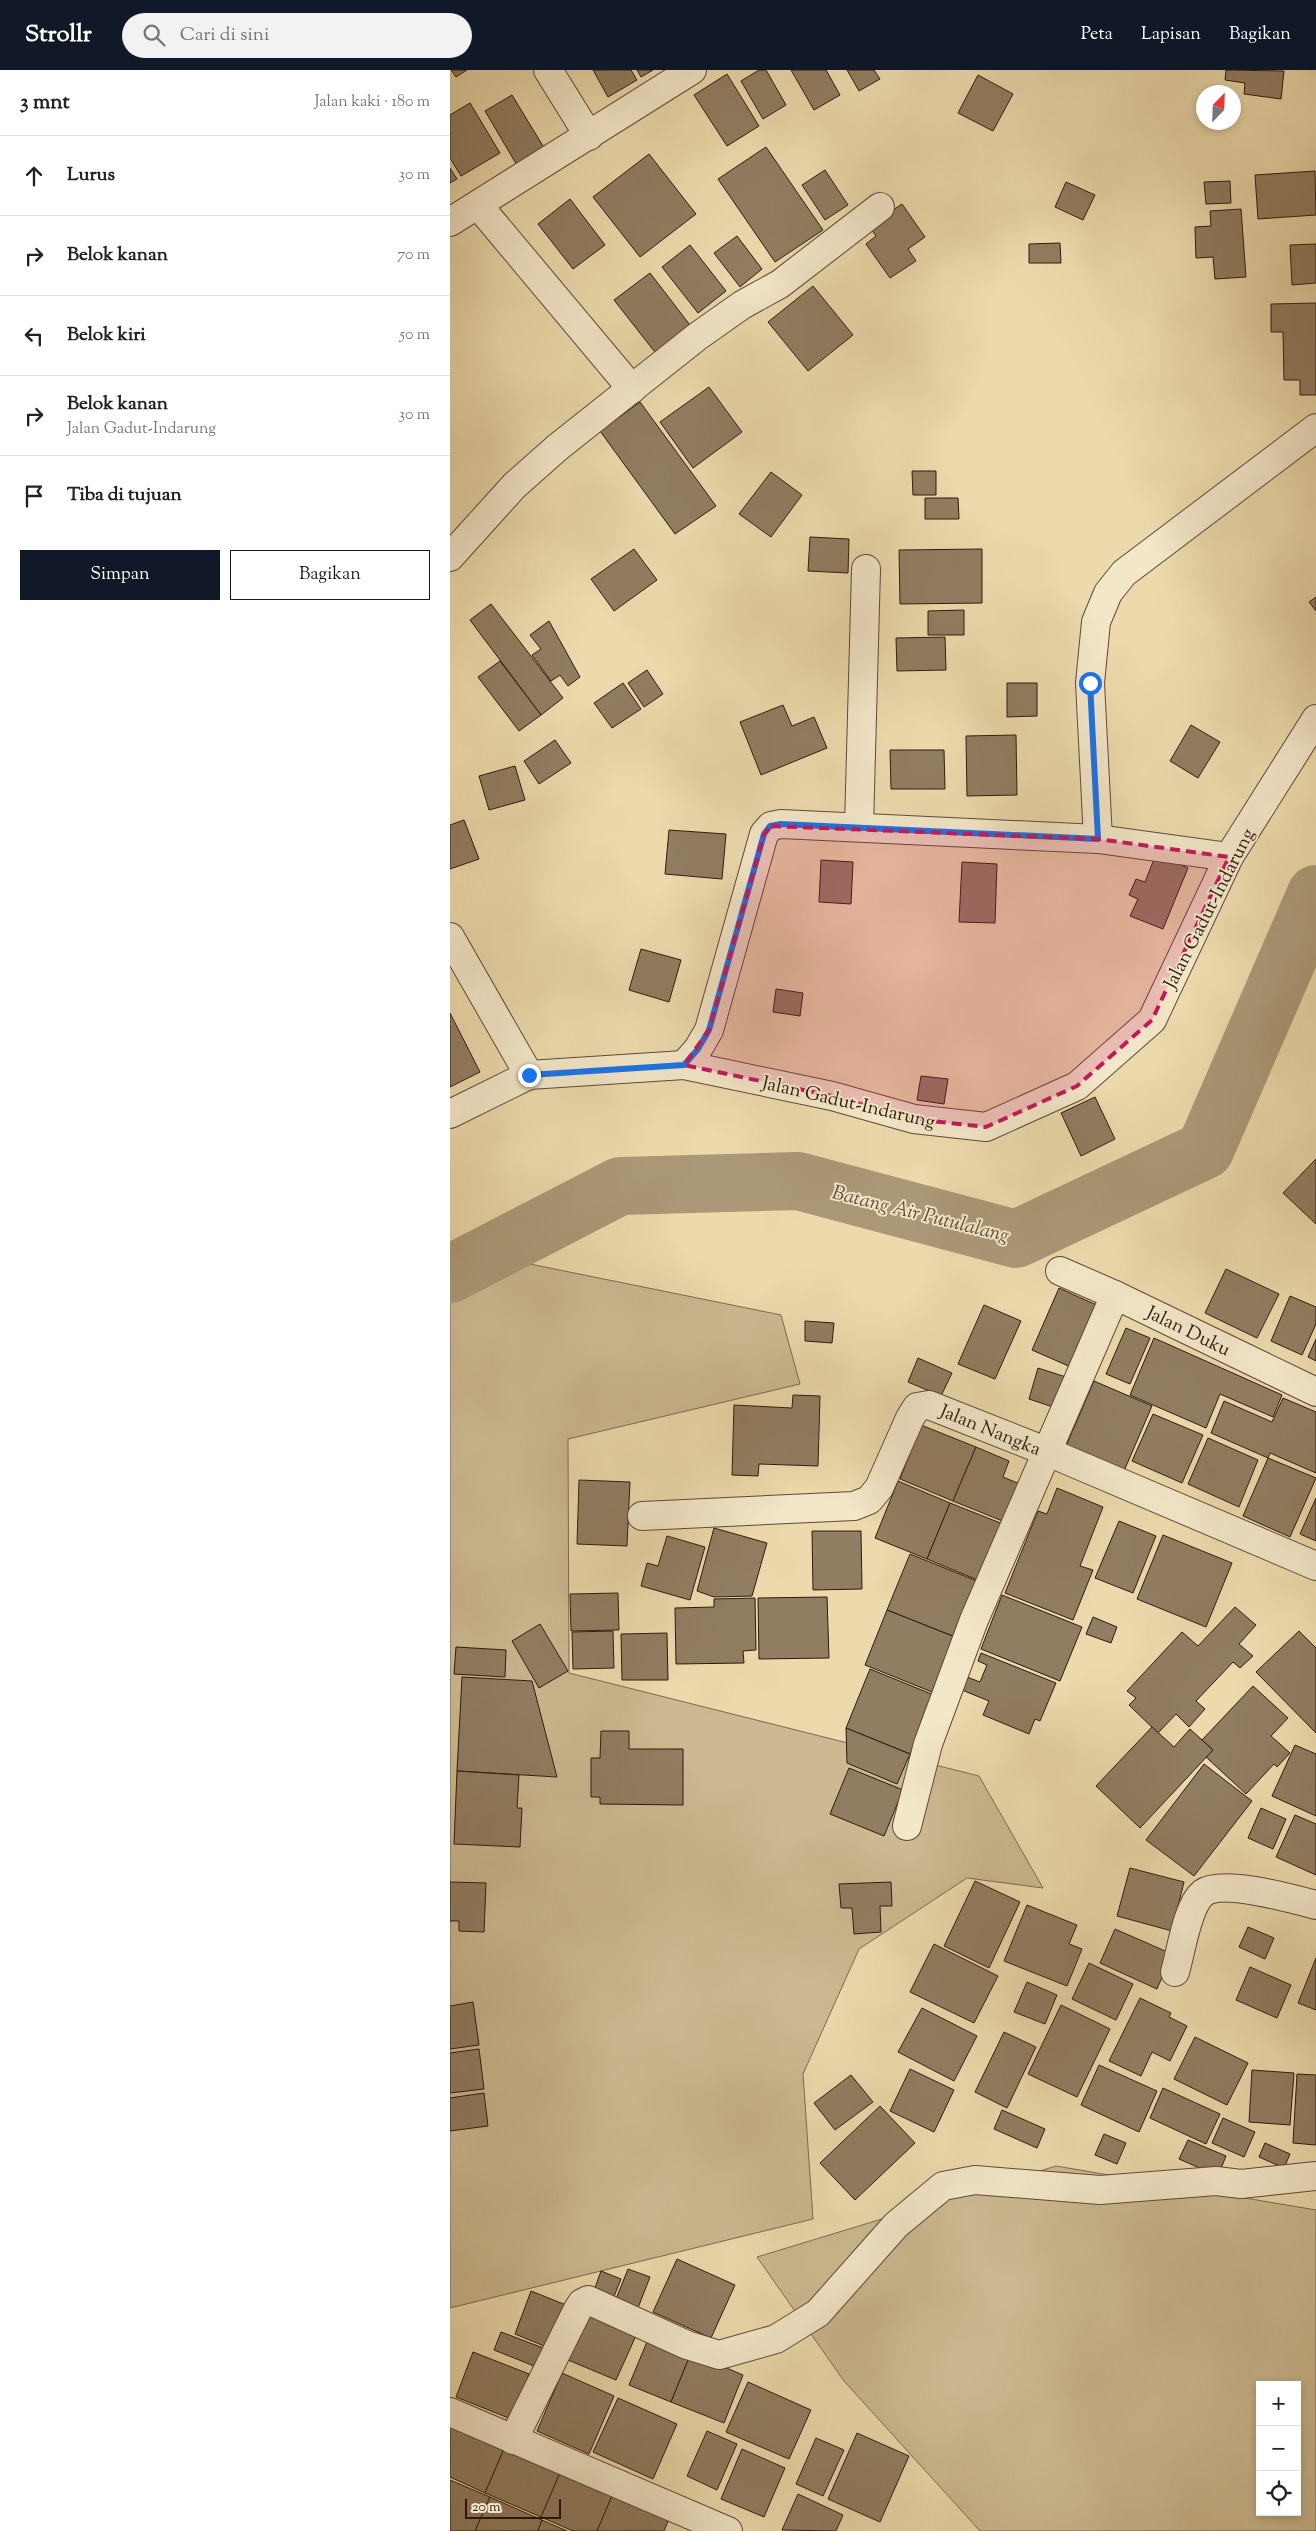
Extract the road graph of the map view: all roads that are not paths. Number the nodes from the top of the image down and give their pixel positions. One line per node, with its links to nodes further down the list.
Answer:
1 (548, 70): 3 (street)
2 (692, 70): 3 (street)
3 (589, 136): 4 (street)
4 (478, 205): 6 (street); 7 (street)
5 (880, 207): 7 (street)
6 (450, 222)
7 (632, 389): 9 (street)
8 (1316, 428): 13 (street)
9 (455, 542)
10 (866, 569): 12 (street)
11 (1316, 719): 14 (street, Jalan Gadut-Indarung)
12 (859, 827): 13 (street); 16 (street)
13 (1098, 839): 14 (street)
14 (1229, 857): 16 (street, Jalan Gadut-Indarung)
15 (450, 937): 17 (street)
16 (684, 1065): 17 (street, Jalan Gadut-Indarung)
17 (529, 1075): 18 (street, Jalan Gadut-Indarung)
18 (450, 1114)
19 (1060, 1271): 20 (street, Jalan Duku)
20 (1115, 1295): 21 (street, Jalan Duku); 22 (street)
21 (1316, 1392)
22 (1048, 1452): 23 (street, Jalan Nangka); 24 (street, Jalan Nangka); 25 (street)
23 (642, 1516)
24 (1316, 1566)
25 (907, 1826)
26 (1316, 1905): 27 (street)
27 (1175, 1972)
28 (1316, 2176): 30 (street)
29 (450, 2412): 30 (street)
30 (513, 2440): 31 (street)
31 (728, 2531)

